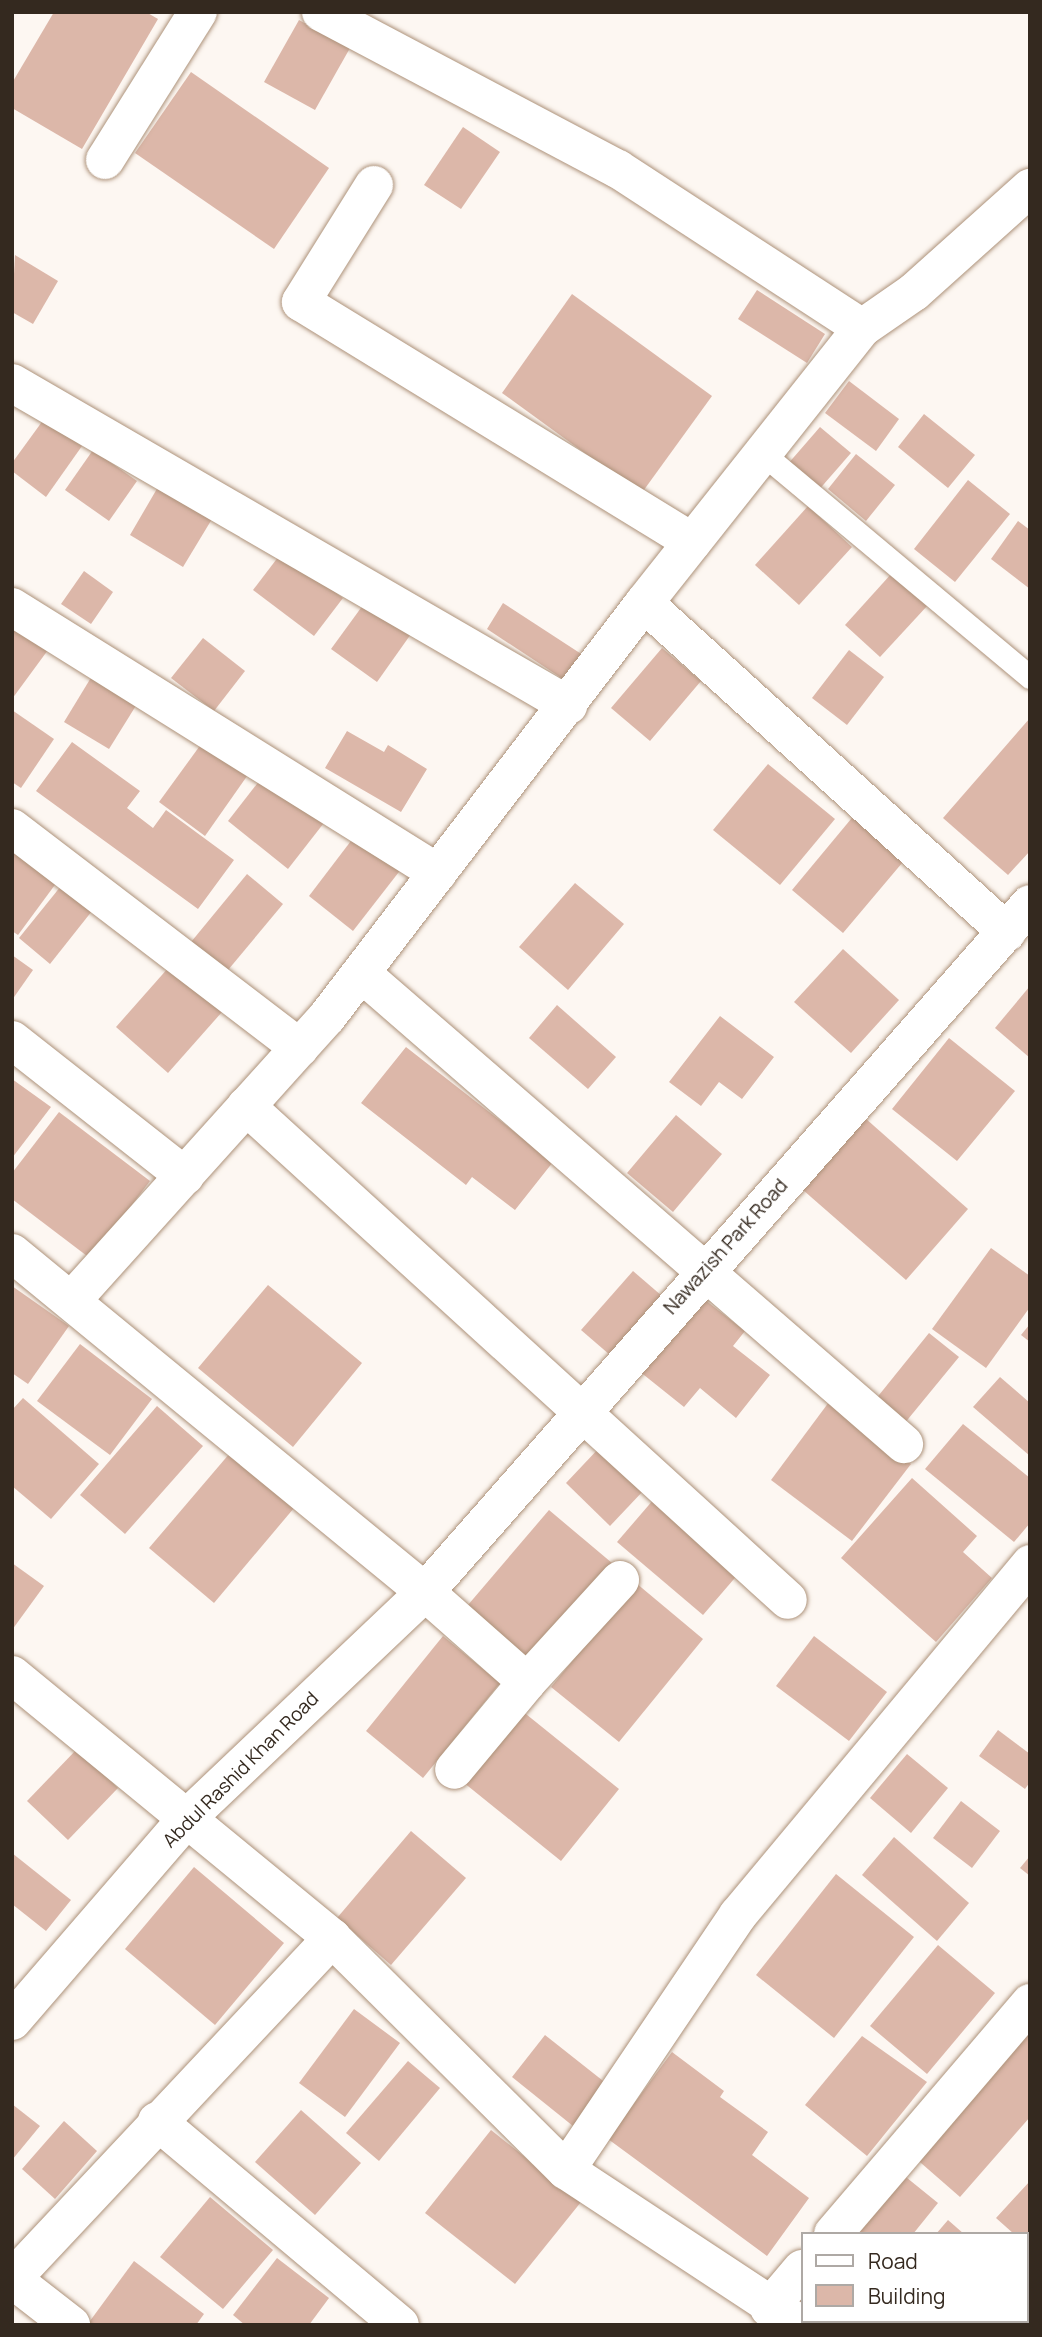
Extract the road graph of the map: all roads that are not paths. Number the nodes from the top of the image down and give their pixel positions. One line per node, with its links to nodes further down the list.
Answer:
1 (198, 12): 3 (street)
2 (321, 12): 6 (street)
3 (105, 160)
4 (374, 185): 9 (street)
5 (1030, 188): 6 (street)
6 (862, 328): 8 (street)
7 (12, 383): 13 (street)
8 (762, 453): 9 (street); 12 (lane)
9 (692, 542): 10 (street)
10 (644, 603): 13 (street); 16 (street)
11 (12, 607): 15 (street)
12 (1030, 677)
13 (568, 705): 15 (street)
14 (12, 828): 19 (street)
15 (438, 873): 17 (street)
16 (1018, 918): 23 (street, Nawazish Park Road)
17 (361, 973): 19 (street); 23 (street)
18 (12, 1040): 21 (street)
19 (300, 1048): 20 (street)
20 (246, 1106): 21 (street); 25 (street)
21 (184, 1176): 24 (street)
22 (12, 1252): 24 (street)
23 (704, 1270): 25 (street, Nawazish Park Road); 26 (street)
24 (73, 1299): 29 (street)
25 (582, 1411): 29 (street, Nawazish Park Road); 30 (street)
26 (904, 1444)
27 (1030, 1564): 39 (street)
28 (620, 1580): 32 (street)
29 (425, 1592): 32 (street); 34 (street, Abdul Rashid Khan Road)
30 (788, 1600)
31 (12, 1675): 34 (street)
32 (527, 1682): 33 (street)
33 (454, 1770)
34 (188, 1817): 35 (street); 37 (street, Abdul Rashid Khan Road)
35 (332, 1938): 38 (street); 39 (street)
36 (1030, 2003): 40 (street)
37 (12, 2021)
38 (157, 2121): 42 (street); 45 (street)
39 (566, 2170): 43 (street)
40 (834, 2232)
41 (800, 2275): 43 (street)
42 (12, 2279): 44 (street)
43 (785, 2316)
44 (71, 2325)
45 (400, 2325)

